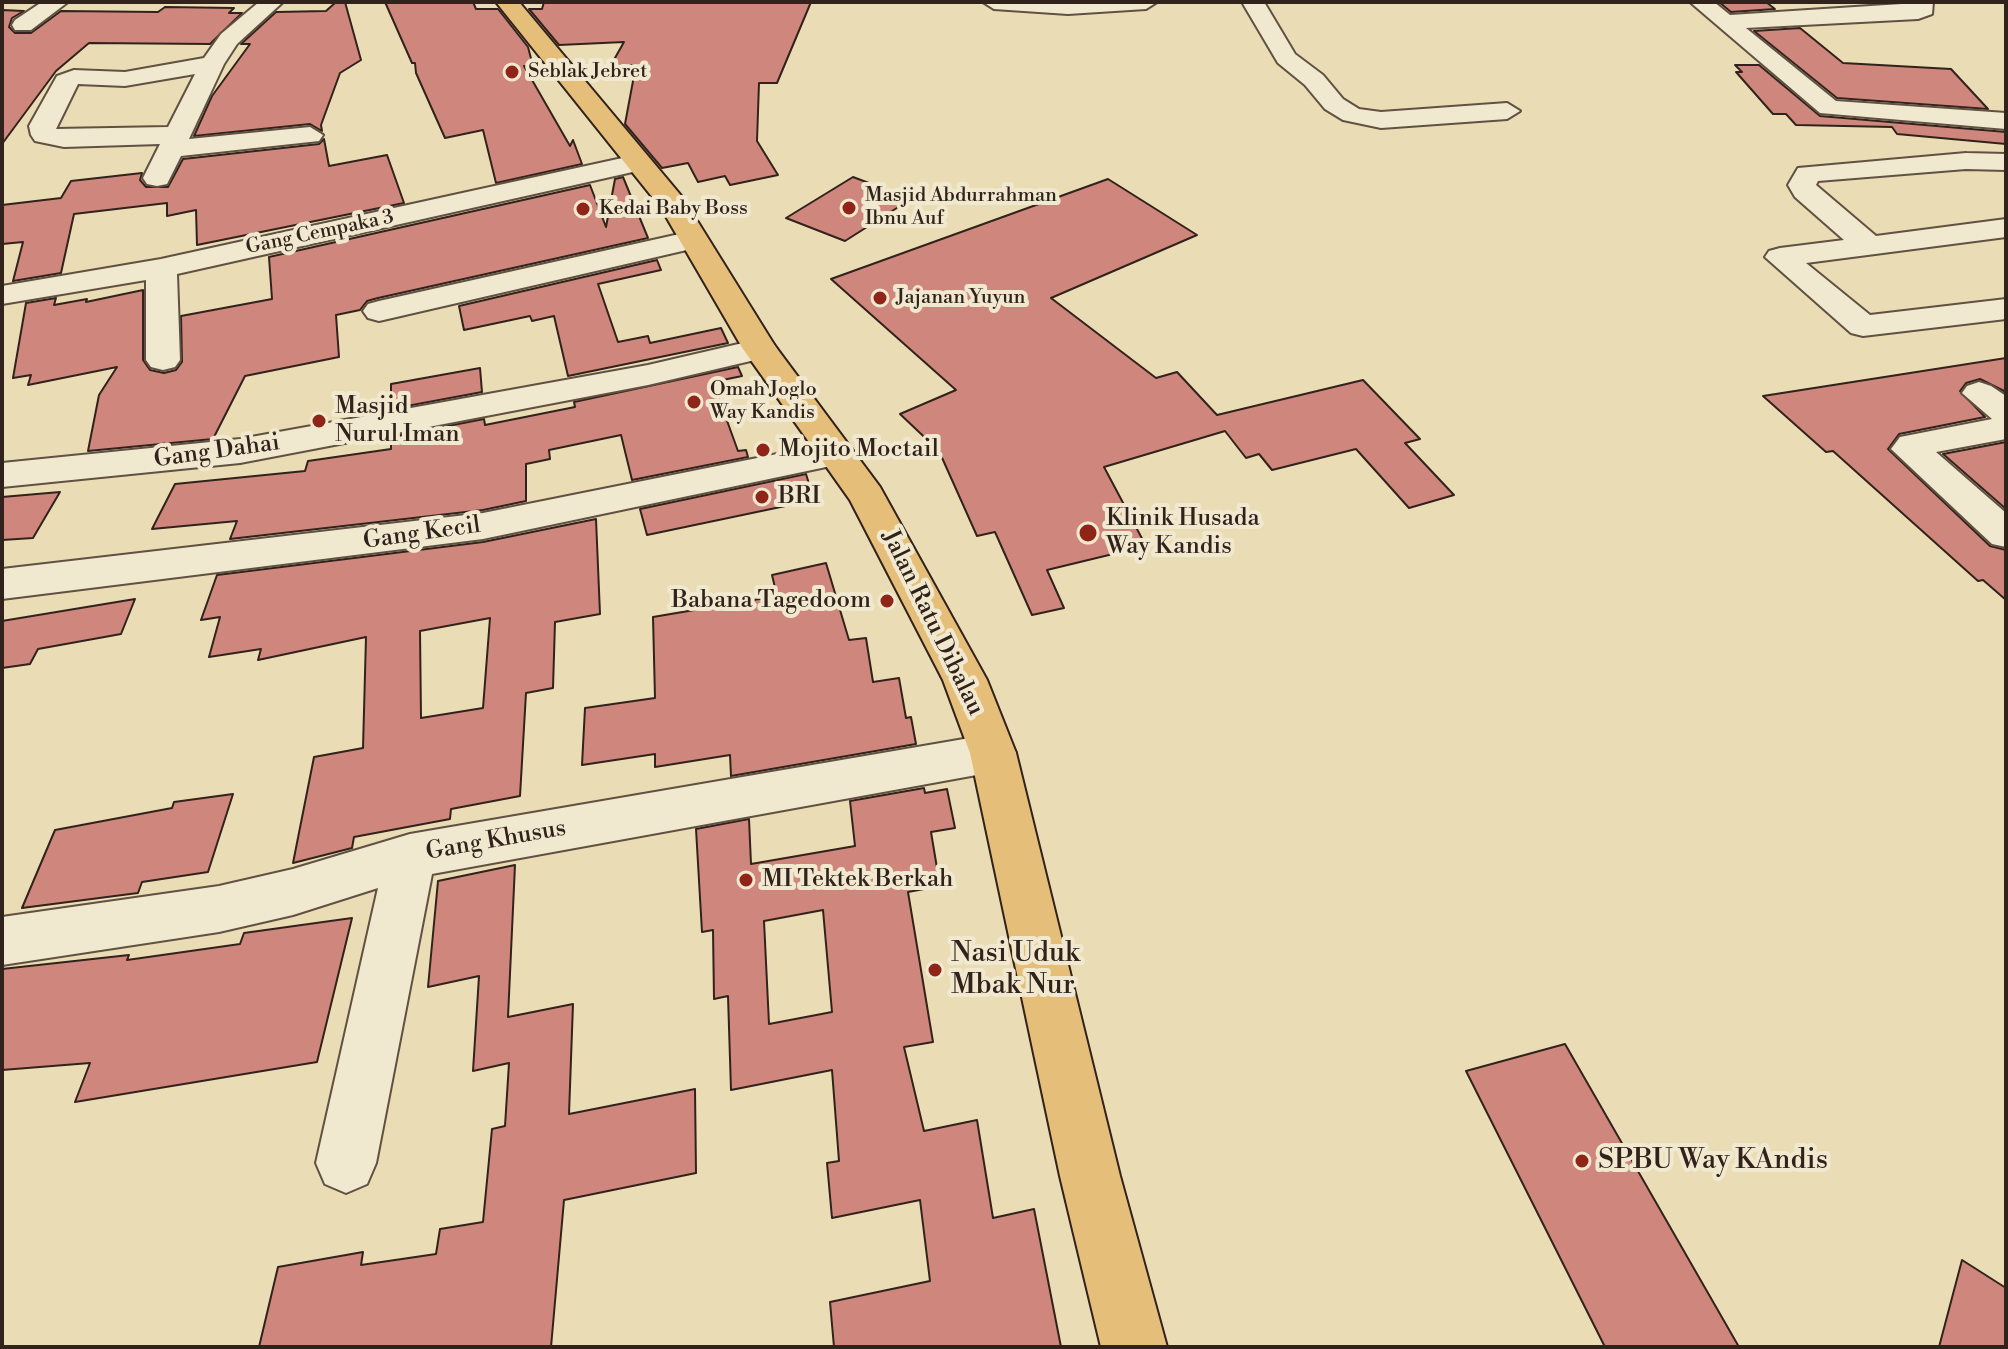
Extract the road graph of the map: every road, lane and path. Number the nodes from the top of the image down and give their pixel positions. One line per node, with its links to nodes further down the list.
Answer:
1 (57, 2): 10 (street)
2 (272, 2): 11 (street)
3 (507, 2): 17 (main road, Jalan Ratu Dibalau)
4 (994, 2): 5 (street)
5 (1146, 2)
6 (1253, 2): 12 (street)
7 (1701, 2): 9 (street)
8 (1922, 2): 9 (street)
9 (1725, 22): 13 (street)
10 (23, 25)
11 (212, 64): 15 (street); 15 (street)
12 (1507, 111)
13 (2006, 121)
14 (310, 135): 15 (street)
15 (174, 142): 18 (street)
16 (2006, 162): 21 (street)
17 (636, 163): 20 (main road, Jalan Ratu Dibalau); 22 (street, Gang Cempaka 3)
18 (157, 178)
19 (2006, 228): 21 (street)
20 (693, 240): 25 (street); 26 (main road, Jalan Ratu Dibalau)
21 (1870, 246): 24 (street)
22 (161, 268): 23 (street, Gang Cempaka 3); 27 (street)
23 (2, 295)
24 (2006, 309)
25 (379, 311)
26 (760, 349): 29 (main road, Jalan Ratu Dibalau); 30 (street, Gang Dahai)
27 (163, 360)
28 (2006, 428): 31 (street)
29 (837, 454): 32 (street, Gang Kecil); 33 (main road, Jalan Ratu Dibalau)
30 (2, 475)
31 (2006, 534)
32 (2, 584)
33 (993, 753): 34 (street, Gang Khusus); 37 (main road, Jalan Ratu Dibalau)
34 (410, 856): 35 (street, Gang Khusus); 36 (street)
35 (2, 941)
36 (346, 1163)
37 (1129, 1346)

